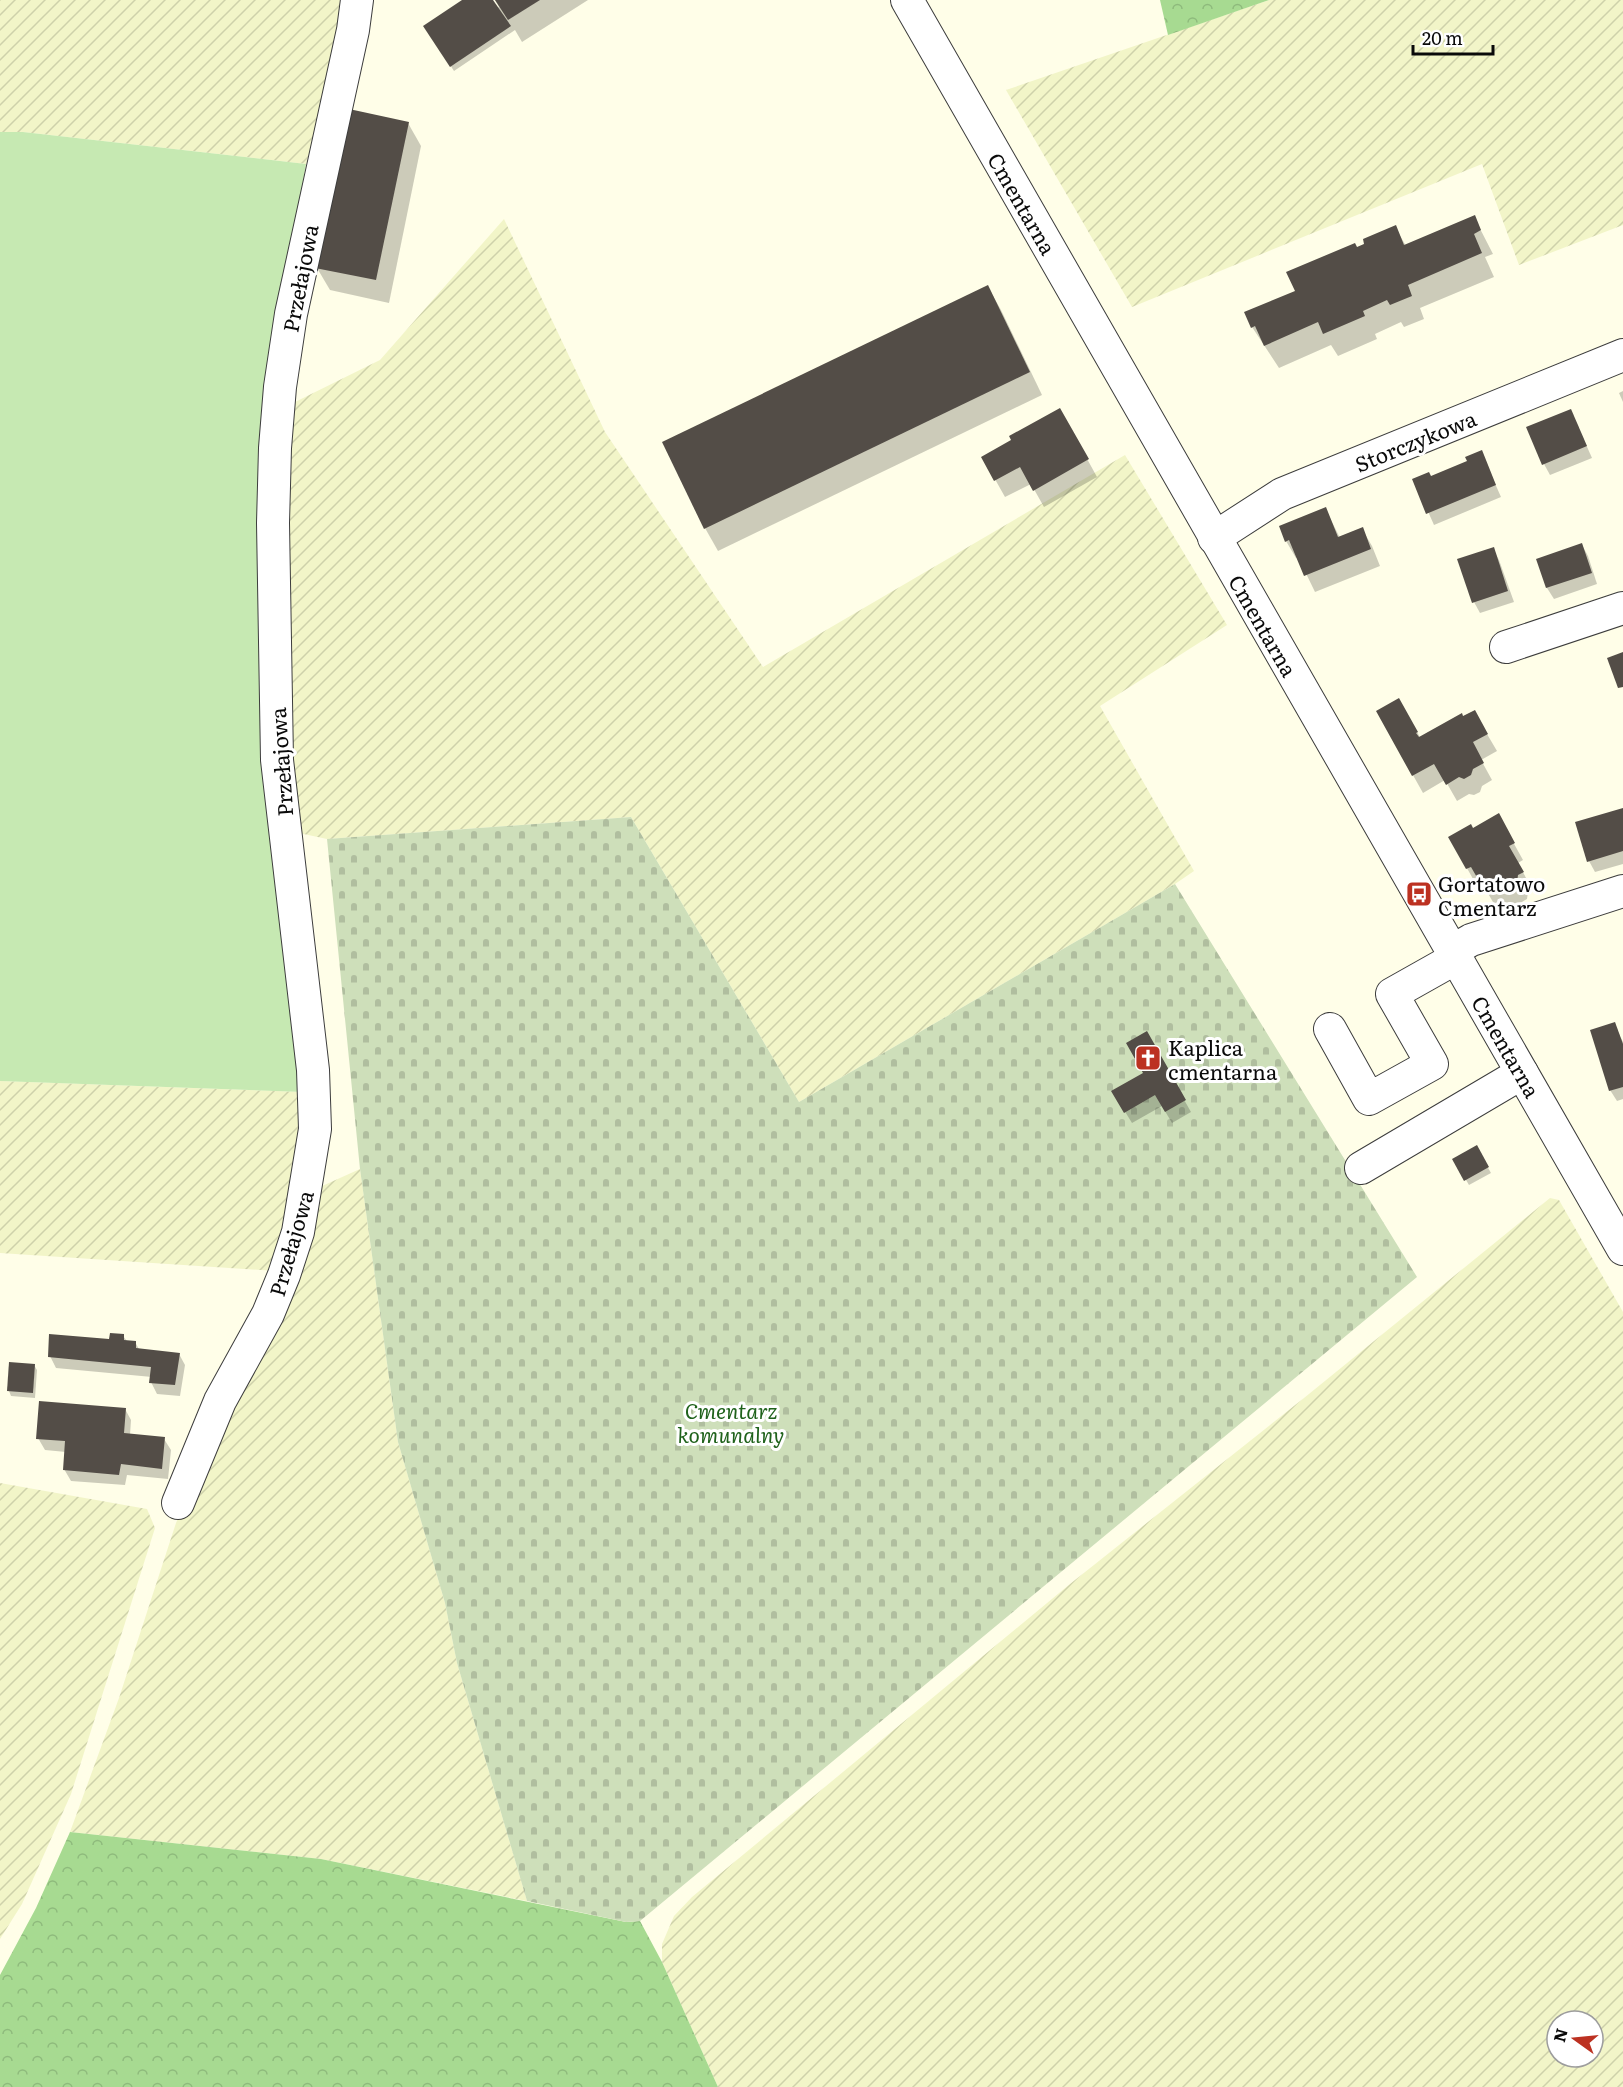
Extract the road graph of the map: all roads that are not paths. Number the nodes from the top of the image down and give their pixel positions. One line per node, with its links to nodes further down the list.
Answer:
1 (357, 0): 13 (street, Przełajowa)
2 (907, 0): 4 (street, Cmentarna)
3 (1623, 355): 4 (street, Storczykowa)
4 (1214, 538): 8 (street, Cmentarna)
5 (1623, 608): 6 (street)
6 (1506, 647)
7 (1623, 891): 8 (street)
8 (1454, 954): 9 (street); 10 (street, Cmentarna)
9 (1330, 1029)
10 (1522, 1073): 11 (street); 12 (street, Cmentarna)
11 (1361, 1168)
12 (1623, 1249)
13 (178, 1503)

